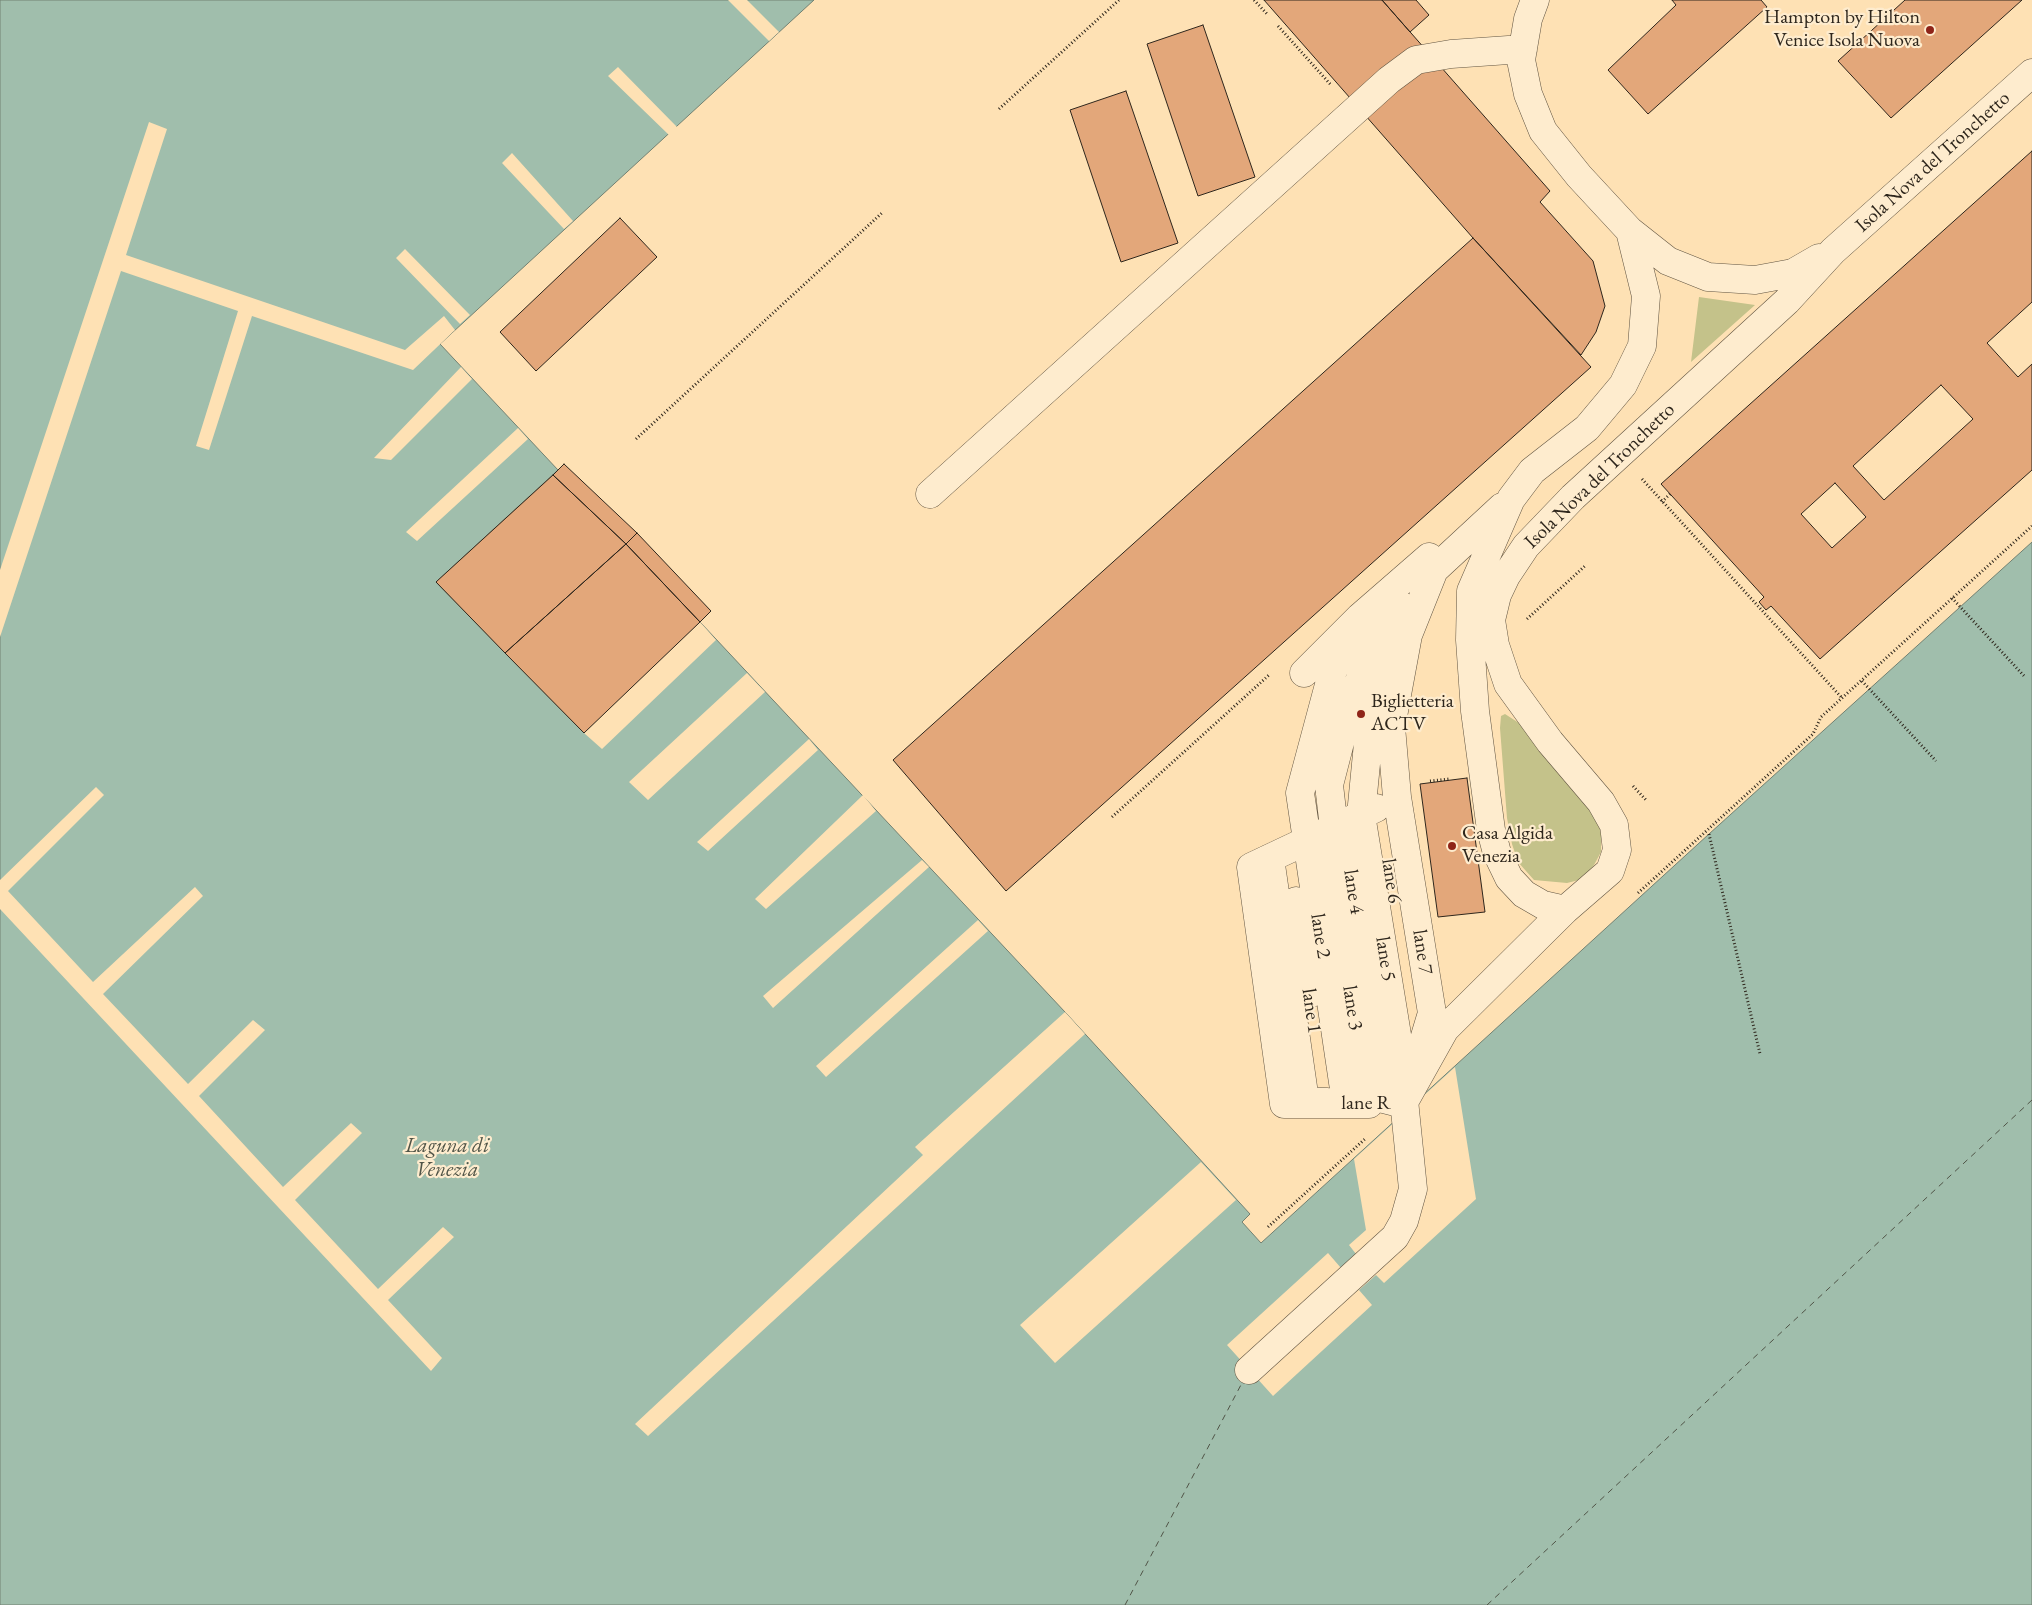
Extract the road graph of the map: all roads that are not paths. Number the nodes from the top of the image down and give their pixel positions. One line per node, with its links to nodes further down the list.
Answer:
1 (1535, 0): 2 (street, Isola Nova del Tronchetto)
2 (1523, 49): 4 (street, Isola Nova del Tronchetto); 7 (street)
3 (2032, 73): 5 (street, Isola Nova del Tronchetto)
4 (1630, 231): 5 (street, Isola Nova del Tronchetto); 6 (street, Isola Nova del Tronchetto)
5 (1833, 251): 13 (street, Isola Nova del Tronchetto)
6 (1532, 471): 8 (street, Isola Nova del Tronchetto); 11 (street)
7 (930, 494)
8 (1511, 499): 9 (street); 13 (street, Isola Nova del Tronchetto)
9 (1434, 570): 10 (street); 12 (street)
10 (1400, 604): 12 (street); 12 (street)
11 (1304, 673)
12 (1325, 832): 14 (street, lane 5); 14 (street, lane 3); 14 (street, lane 7); 14 (street, lane 1); 14 (street, lane R)
13 (1566, 910): 14 (street)
14 (1403, 1104): 15 (street, lane 5)
15 (1249, 1370)

